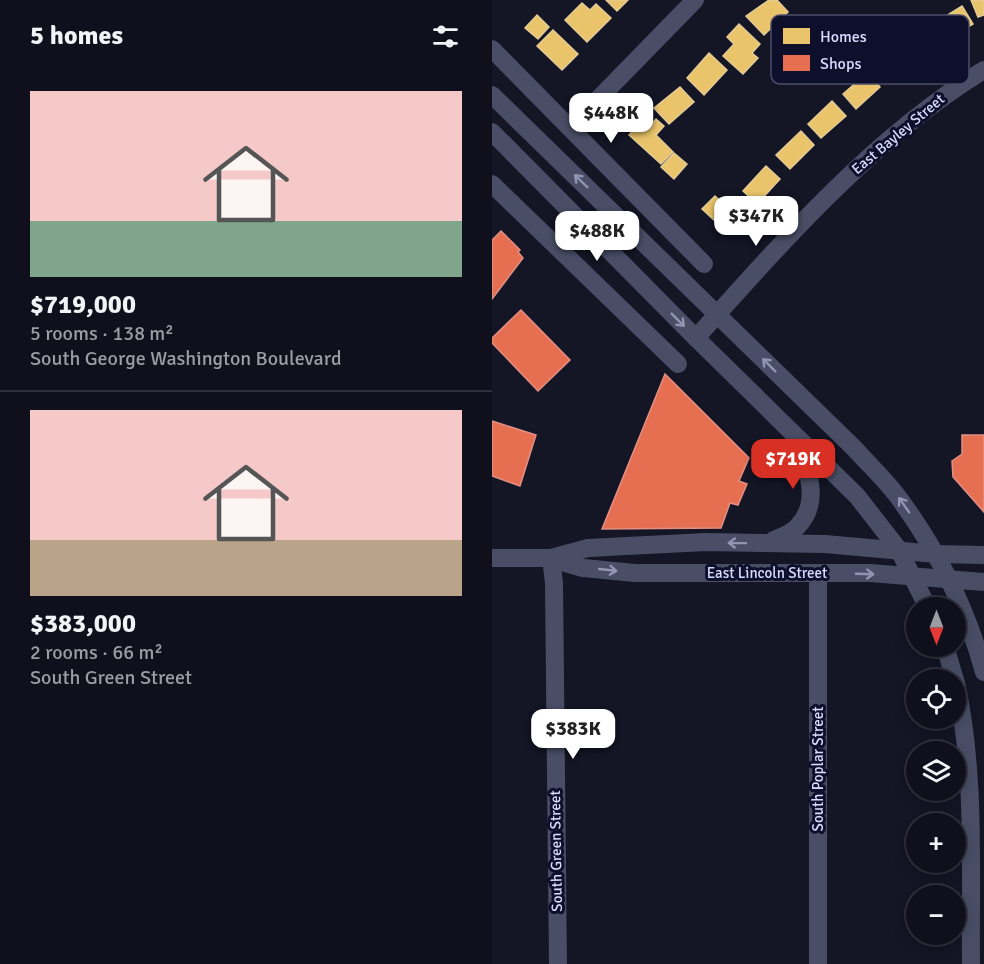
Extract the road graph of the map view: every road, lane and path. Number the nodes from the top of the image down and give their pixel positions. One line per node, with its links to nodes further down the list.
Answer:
1 (695, 0): 7 (street)
2 (492, 49): 7 (street)
3 (984, 70): 4 (street, East Bayley Street)
4 (969, 79)
5 (960, 84): 11 (street, East Bayley Street)
6 (492, 95): 11 (street, one-way to 6)
7 (570, 128): 10 (street)
8 (492, 132): 12 (street, one-way to 12)
9 (495, 194): 13 (street)
10 (704, 264)
11 (717, 314): 12 (street, East Bayley Street); 17 (street, one-way to 11)
12 (696, 338): 14 (street)
13 (678, 364)
14 (793, 433): 15 (street); 16 (street)
15 (769, 543): 16 (street, East Lincoln Street); 20 (street, East Lincoln Street, one-way to 20)
16 (899, 550): 17 (street, East Lincoln Street); 22 (street)
17 (936, 554): 18 (street, East Lincoln Street); 23 (street)
18 (984, 555)
19 (492, 558): 20 (street, East Lincoln Street)
20 (551, 558): 21 (street, East Lincoln Street, one-way to 21); 28 (street, South Green Street)
21 (818, 573): 22 (street, East Lincoln Street, one-way to 22); 29 (street, South Poplar Street)
22 (914, 578): 23 (street, East Lincoln Street); 25 (street)
23 (950, 581): 24 (street, East Lincoln Street); 26 (street)
24 (984, 582)
25 (923, 597)
26 (984, 672)
27 (964, 729): 30 (street)
28 (558, 964)
29 (818, 964)
30 (971, 964)

